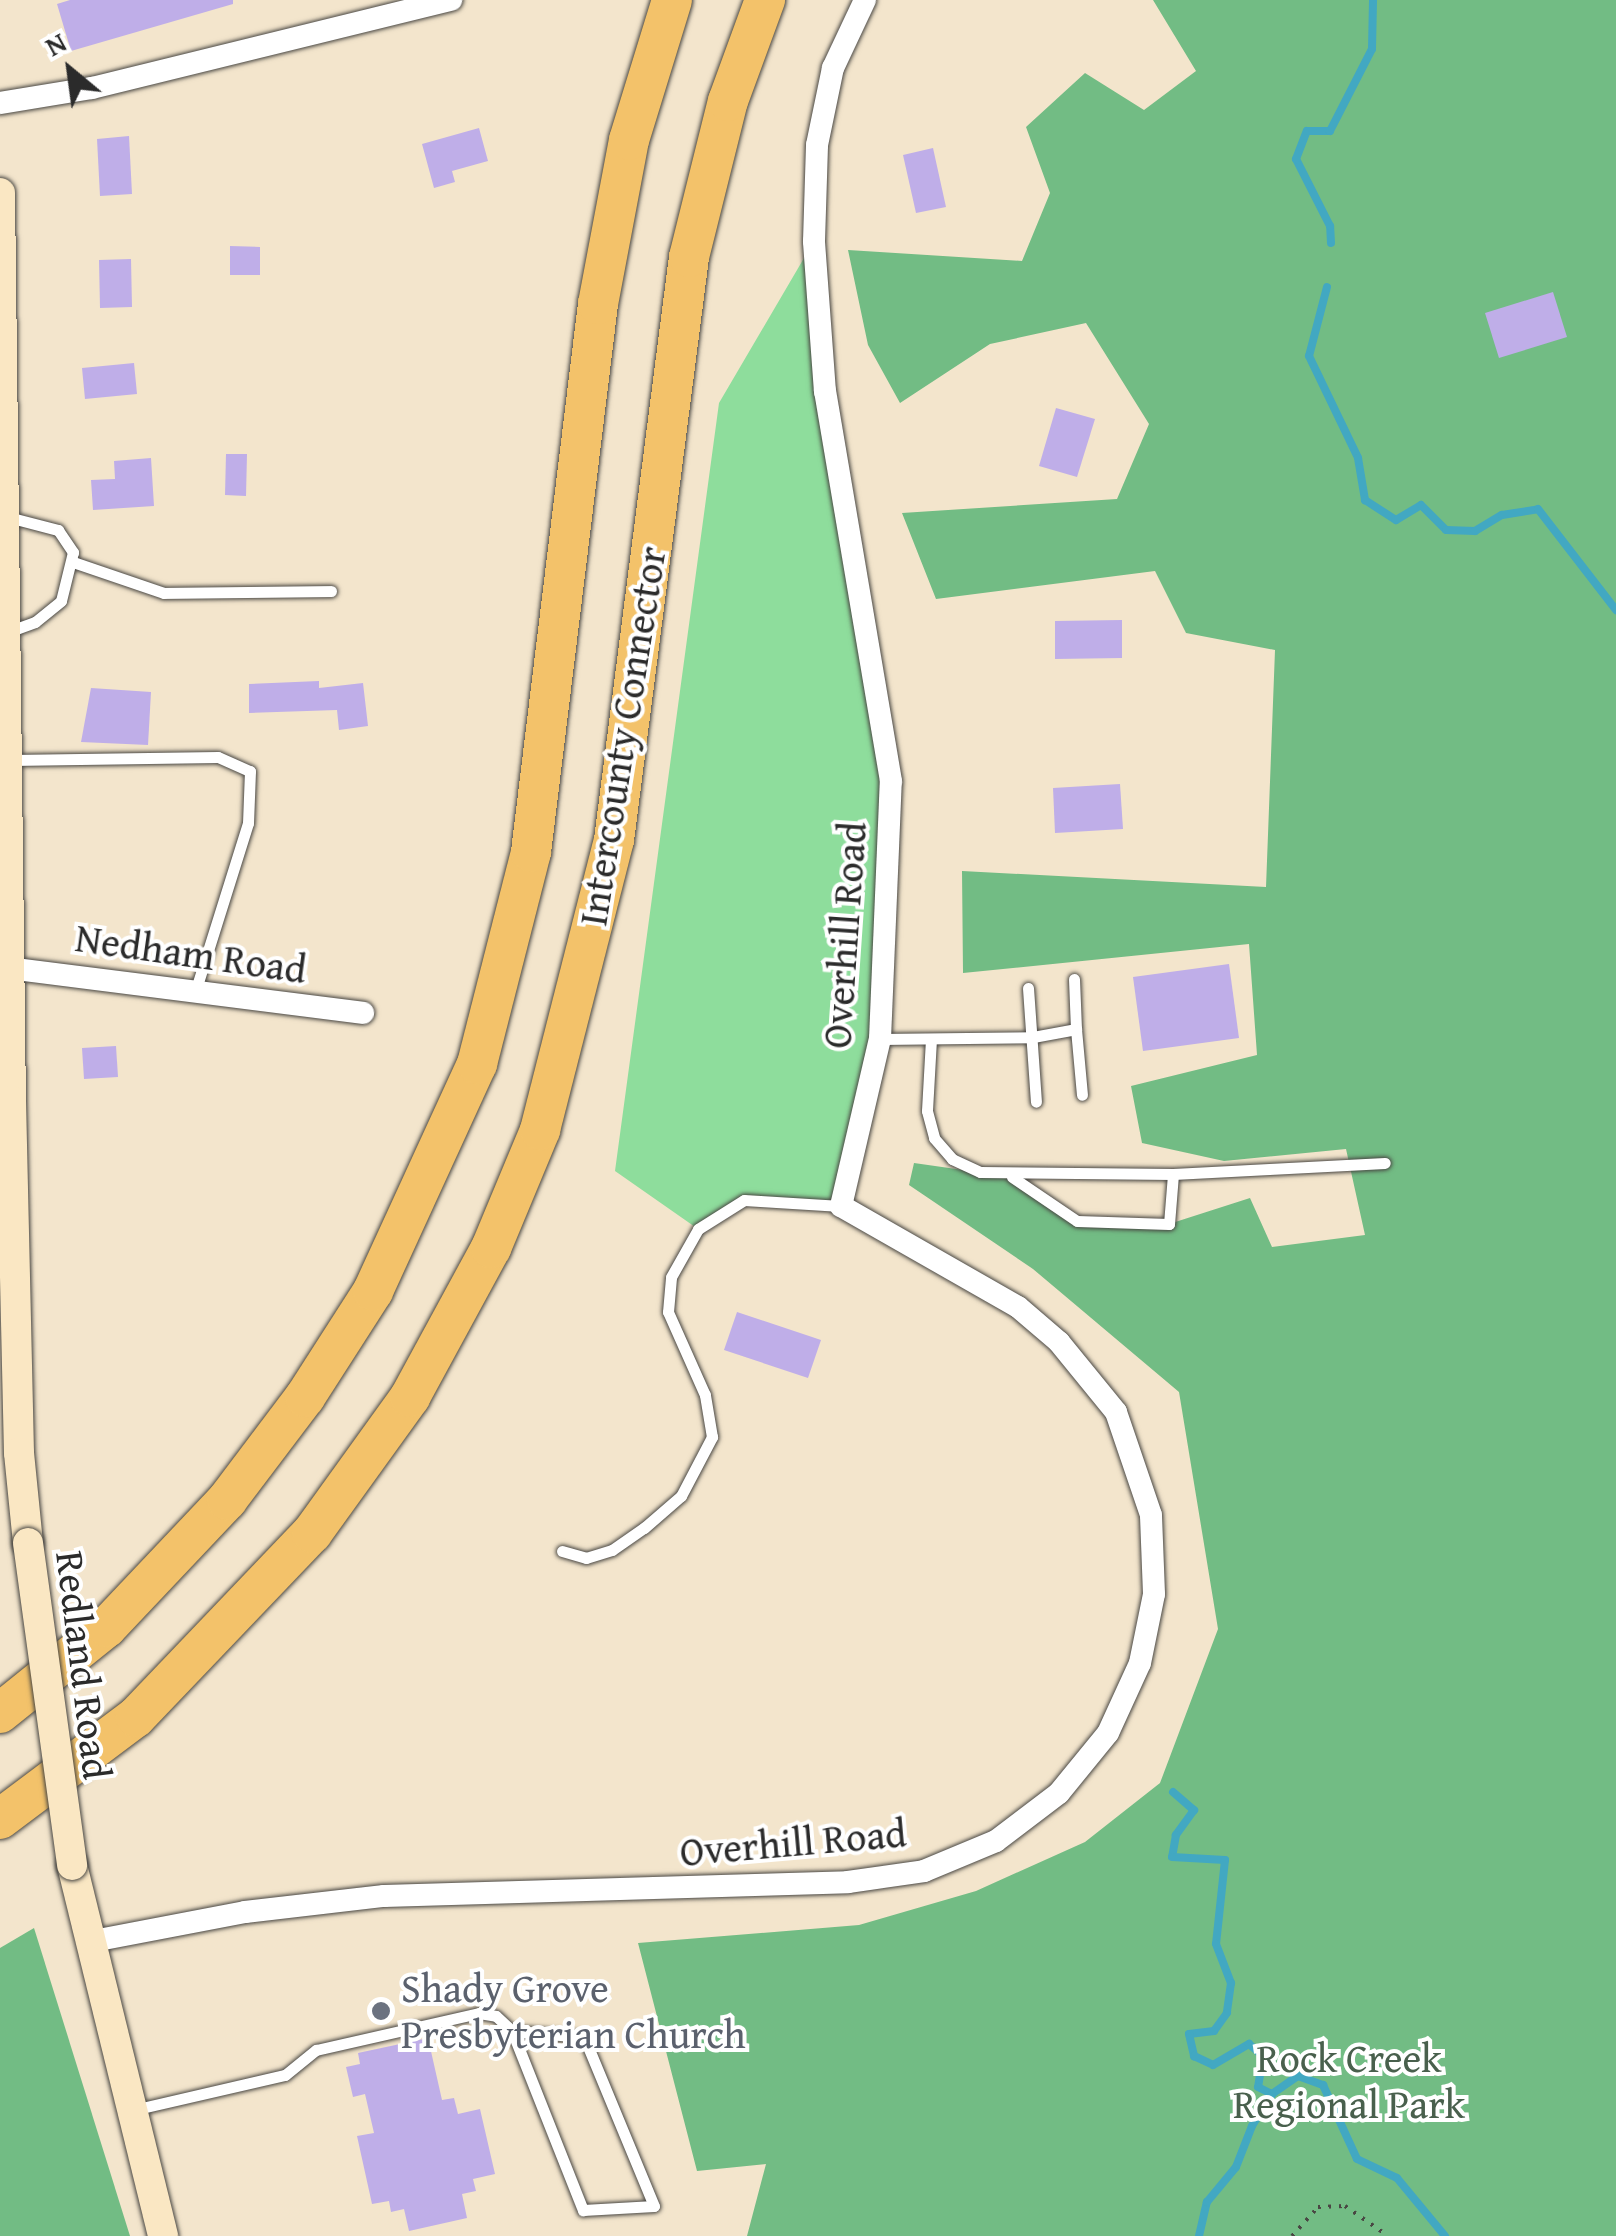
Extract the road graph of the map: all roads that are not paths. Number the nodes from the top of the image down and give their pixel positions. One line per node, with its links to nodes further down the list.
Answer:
1 (451, 0): 5 (street)
2 (672, 0): 28 (highway, Intercounty Connector)
3 (765, 0): 29 (highway, Intercounty Connector)
4 (865, 0): 19 (street, Overhill Road)
5 (0, 103)
6 (0, 193): 7 (main road, Redland Road)
7 (4, 516): 8 (lane); 10 (main road, Redland Road)
8 (73, 562): 9 (lane); 10 (lane)
9 (331, 591)
10 (6, 632): 11 (main road, Redland Road)
11 (7, 760): 12 (main road, Redland Road); 15 (lane)
12 (4, 966): 15 (street, Nedham Road); 30 (main road, Redland Road, bridge)
13 (1074, 979): 17 (lane)
14 (1028, 988): 18 (lane)
15 (195, 992): 16 (street, Nedham Road)
16 (363, 1013)
17 (1076, 1029): 18 (lane); 21 (lane)
18 (1033, 1037): 20 (lane); 22 (lane)
19 (880, 1039): 20 (lane); 26 (street, Overhill Road)
20 (932, 1039): 25 (lane)
21 (1082, 1096)
22 (1036, 1102)
23 (1385, 1163): 24 (lane)
24 (1173, 1174): 25 (lane); 25 (lane)
25 (1012, 1177)
26 (841, 1206): 27 (lane); 30 (street, Overhill Road)
27 (562, 1551)
28 (0, 1713)
29 (0, 1819)
30 (88, 1942): 32 (main road, Redland Road)
31 (512, 2030): 31 (lane); 32 (lane)
32 (129, 2111): 33 (main road, Redland Road)
33 (163, 2236)

